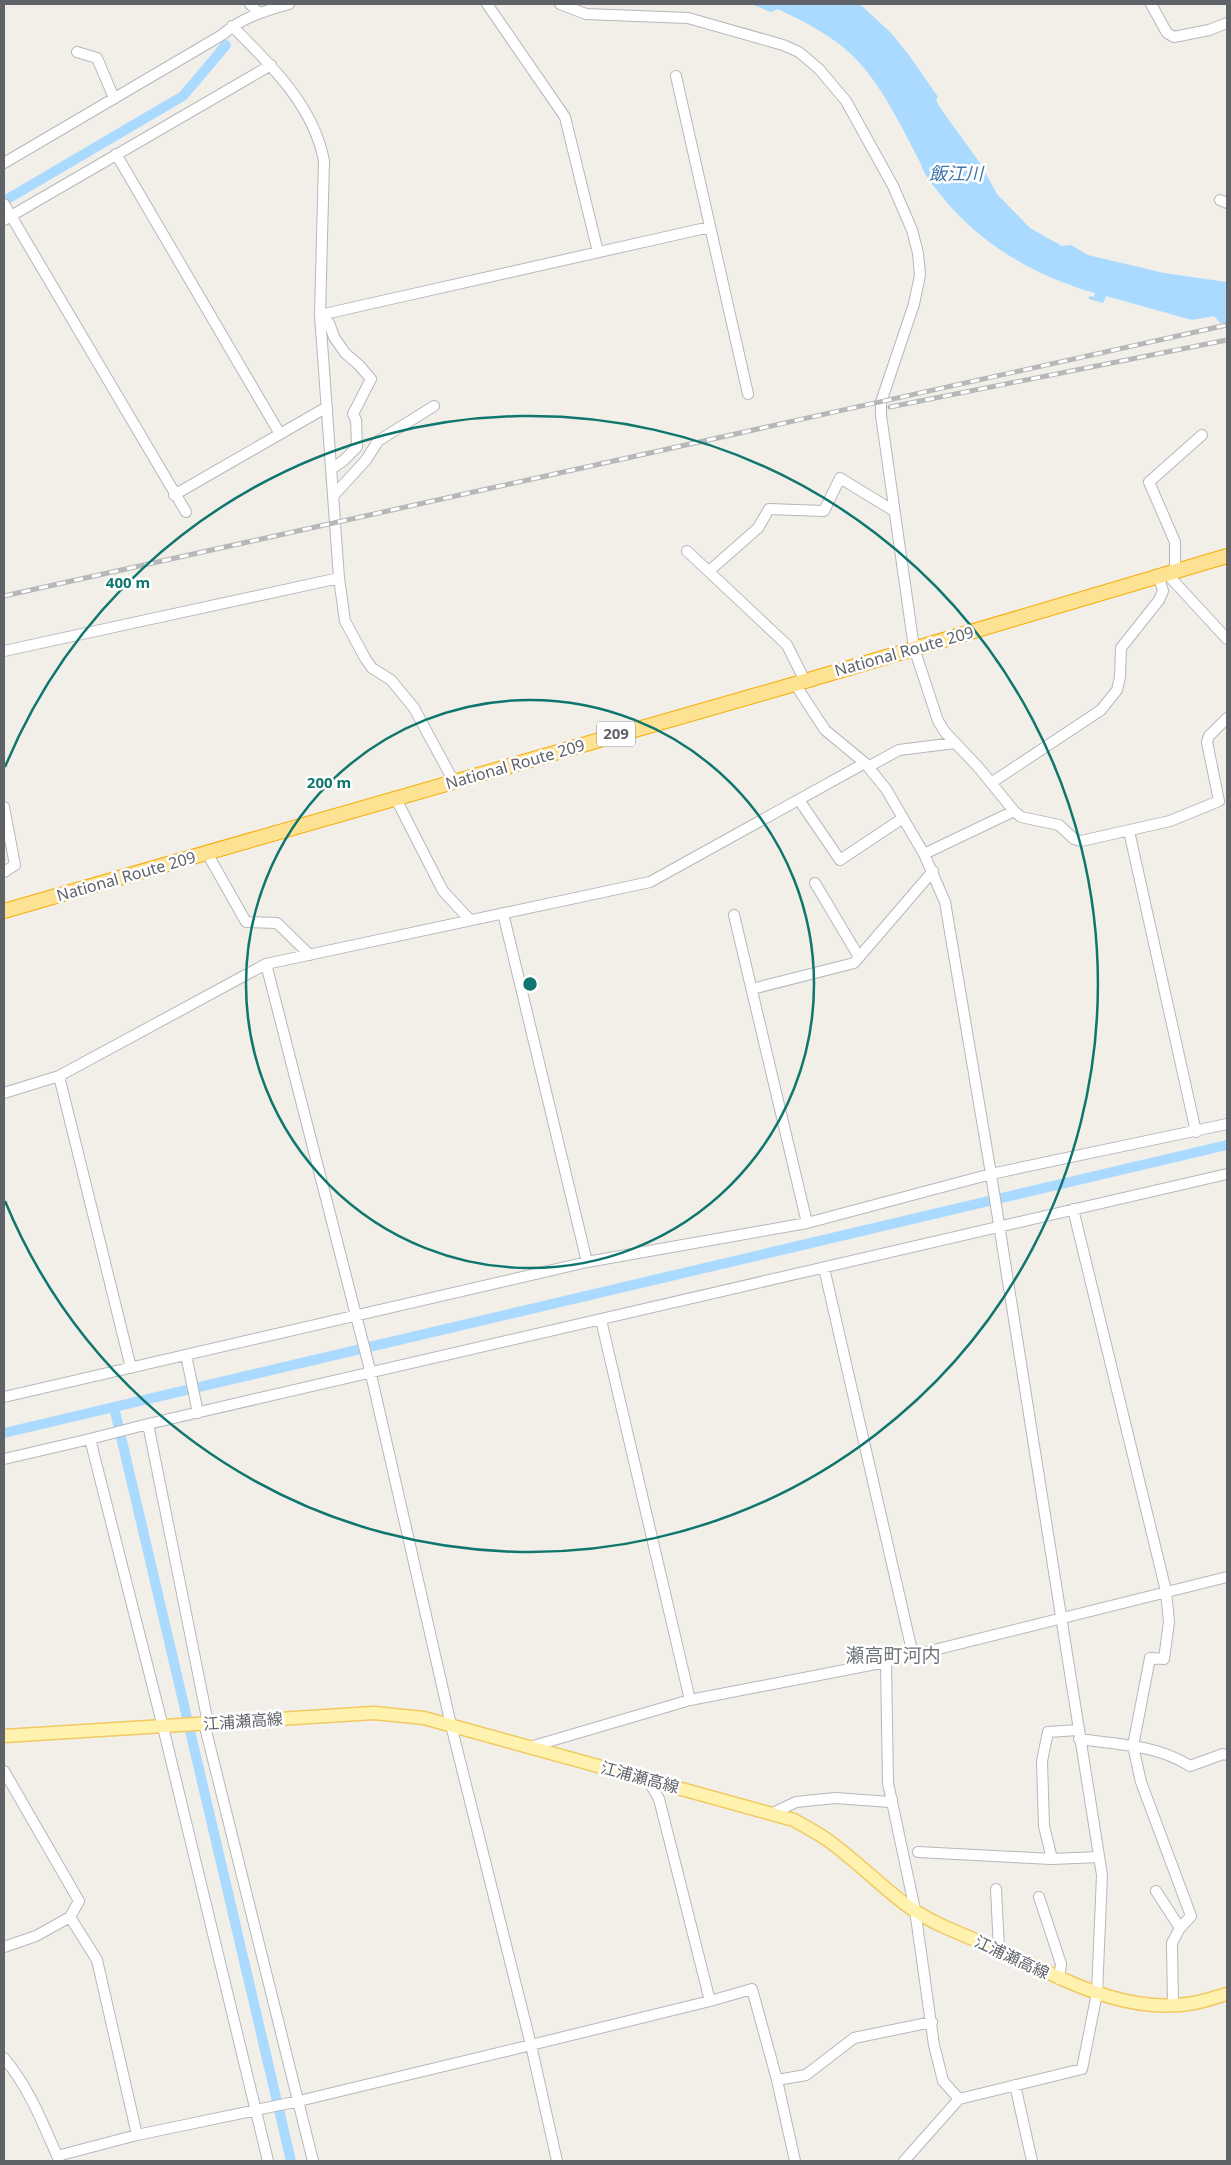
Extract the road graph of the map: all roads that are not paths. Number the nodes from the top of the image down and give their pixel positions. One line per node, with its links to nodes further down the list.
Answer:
1 (250, 4): 6 (street)
2 (288, 4): 6 (street)
3 (487, 4): 18 (street)
4 (560, 4): 28 (street)
5 (1151, 4): 7 (street)
6 (259, 13): 8 (street)
7 (1227, 23)
8 (232, 26): 10 (street); 12 (street)
9 (77, 52): 12 (street)
10 (271, 66): 13 (street); 19 (street)
11 (676, 76): 17 (street)
12 (114, 98): 14 (street)
13 (116, 154): 16 (street); 23 (street)
14 (4, 163)
15 (4, 204): 16 (street)
16 (7, 218): 26 (street)
17 (710, 226): 18 (street); 20 (street)
18 (598, 252): 19 (street)
19 (320, 314): 21 (street); 25 (street)
20 (748, 394)
21 (327, 406): 23 (street); 25 (street)
22 (434, 406): 27 (street)
23 (280, 434): 26 (street)
24 (1202, 435): 33 (street)
25 (331, 469): 27 (street)
26 (174, 495): 29 (street)
27 (333, 496): 34 (street)
28 (894, 511): 32 (street); 36 (street)
29 (186, 512)
30 (687, 551): 32 (street)
31 (1227, 556): 33 (highway, National Route 209 / 209)
32 (709, 571): 38 (street)
33 (1167, 575): 35 (street); 36 (highway, National Route 209 / 209); 43 (street)
34 (339, 578): 37 (street); 42 (street)
35 (1227, 639)
36 (914, 648): 38 (highway, National Route 209 / 209); 40 (street)
37 (4, 651)
38 (800, 682): 41 (street); 42 (highway, National Route 209 / 209)
39 (1227, 718): 49 (street)
40 (955, 743): 41 (street); 43 (street)
41 (867, 765): 45 (street); 48 (street)
42 (454, 782): 44 (highway, National Route 209 / 209)
43 (991, 783): 47 (street)
44 (396, 798): 50 (highway, National Route 209 / 209); 58 (street)
45 (799, 800): 48 (street); 56 (street)
46 (4, 807): 53 (street)
47 (1014, 811): 49 (street); 51 (street)
48 (903, 818): 51 (street)
49 (1128, 831): 66 (street)
50 (207, 853): 55 (highway, National Route 209 / 209); 59 (street)
51 (924, 854): 52 (street)
52 (933, 870): 60 (street); 67 (street)
53 (4, 872)
54 (814, 882): 60 (street)
55 (4, 911)
56 (503, 913): 58 (street); 72 (street)
57 (734, 915): 62 (street)
58 (470, 920): 59 (street)
59 (310, 955): 61 (street)
60 (859, 957): 62 (street)
61 (266, 964): 63 (street); 74 (street)
62 (752, 989): 70 (street)
63 (59, 1076): 64 (street); 77 (street)
64 (4, 1094)
65 (1227, 1124): 66 (street)
66 (1196, 1132): 67 (street)
67 (991, 1174): 70 (street); 71 (street)
68 (1227, 1174): 69 (street)
69 (1073, 1209): 71 (street); 85 (street)
70 (807, 1224): 72 (street)
71 (998, 1224): 73 (street); 86 (street)
72 (587, 1262): 74 (street)
73 (824, 1268): 75 (street); 87 (street)
74 (357, 1317): 76 (street); 78 (street)
75 (601, 1320): 78 (street); 89 (street)
76 (187, 1358): 77 (street); 80 (street)
77 (131, 1368): 79 (street)
78 (371, 1371): 80 (street); 91 (street)
79 (4, 1397)
80 (198, 1411): 81 (street)
81 (148, 1424): 82 (street); 90 (street)
82 (90, 1440): 83 (street); 92 (street)
83 (4, 1459)
84 (1227, 1577): 85 (street)
85 (1166, 1591): 86 (street); 95 (street)
86 (1061, 1618): 87 (street); 93 (street)
87 (913, 1655): 88 (street)
88 (886, 1662): 89 (street); 100 (street)
89 (690, 1700): 96 (street)
90 (206, 1723): 91 (main road, 江浦瀬高線); 92 (main road, 江浦瀬高線); 124 (street)
91 (451, 1725): 96 (main road, 江浦瀬高線); 119 (street)
92 (166, 1726): 94 (main road, 江浦瀬高線); 125 (street)
93 (1078, 1735): 95 (street); 103 (street); 104 (street)
94 (4, 1736)
95 (1133, 1746): 97 (street); 110 (street)
96 (530, 1747): 99 (main road, 江浦瀬高線)
97 (1227, 1755)
98 (4, 1771): 109 (street)
99 (647, 1778): 101 (main road, 江浦瀬高線); 116 (street)
100 (892, 1799): 101 (street); 108 (street)
101 (771, 1814): 108 (main road, 江浦瀬高線)
102 (918, 1852): 104 (street)
103 (1099, 1857): 104 (street); 114 (street)
104 (1052, 1859)
105 (996, 1889): 112 (street)
106 (1156, 1891): 110 (street)
107 (1039, 1897): 113 (street)
108 (915, 1910): 112 (main road, 江浦瀬高線); 118 (street)
109 (70, 1917): 111 (street); 126 (street)
110 (1180, 1928): 117 (street)
111 (4, 1947)
112 (999, 1950): 113 (main road, 江浦瀬高線)
113 (1059, 1979): 114 (main road, 江浦瀬高線)
114 (1097, 1993): 117 (main road, 江浦瀬高線); 122 (street)
115 (1227, 1994): 117 (main road, 江浦瀬高線)
116 (710, 2001): 119 (street); 121 (street)
117 (1174, 2005)
118 (932, 2022): 121 (street); 123 (street)
119 (531, 2045): 124 (street); 130 (street)
120 (4, 2058): 127 (street)
121 (777, 2080): 131 (street)
122 (1015, 2085): 123 (street); 133 (street)
123 (959, 2100): 132 (street)
124 (296, 2101): 125 (street); 129 (street)
125 (258, 2109): 126 (street); 128 (street)
126 (138, 2135): 127 (street)
127 (58, 2159)
128 (268, 2161)
129 (313, 2161)
130 (557, 2161)
131 (795, 2161)
132 (904, 2161)
133 (1032, 2161)

